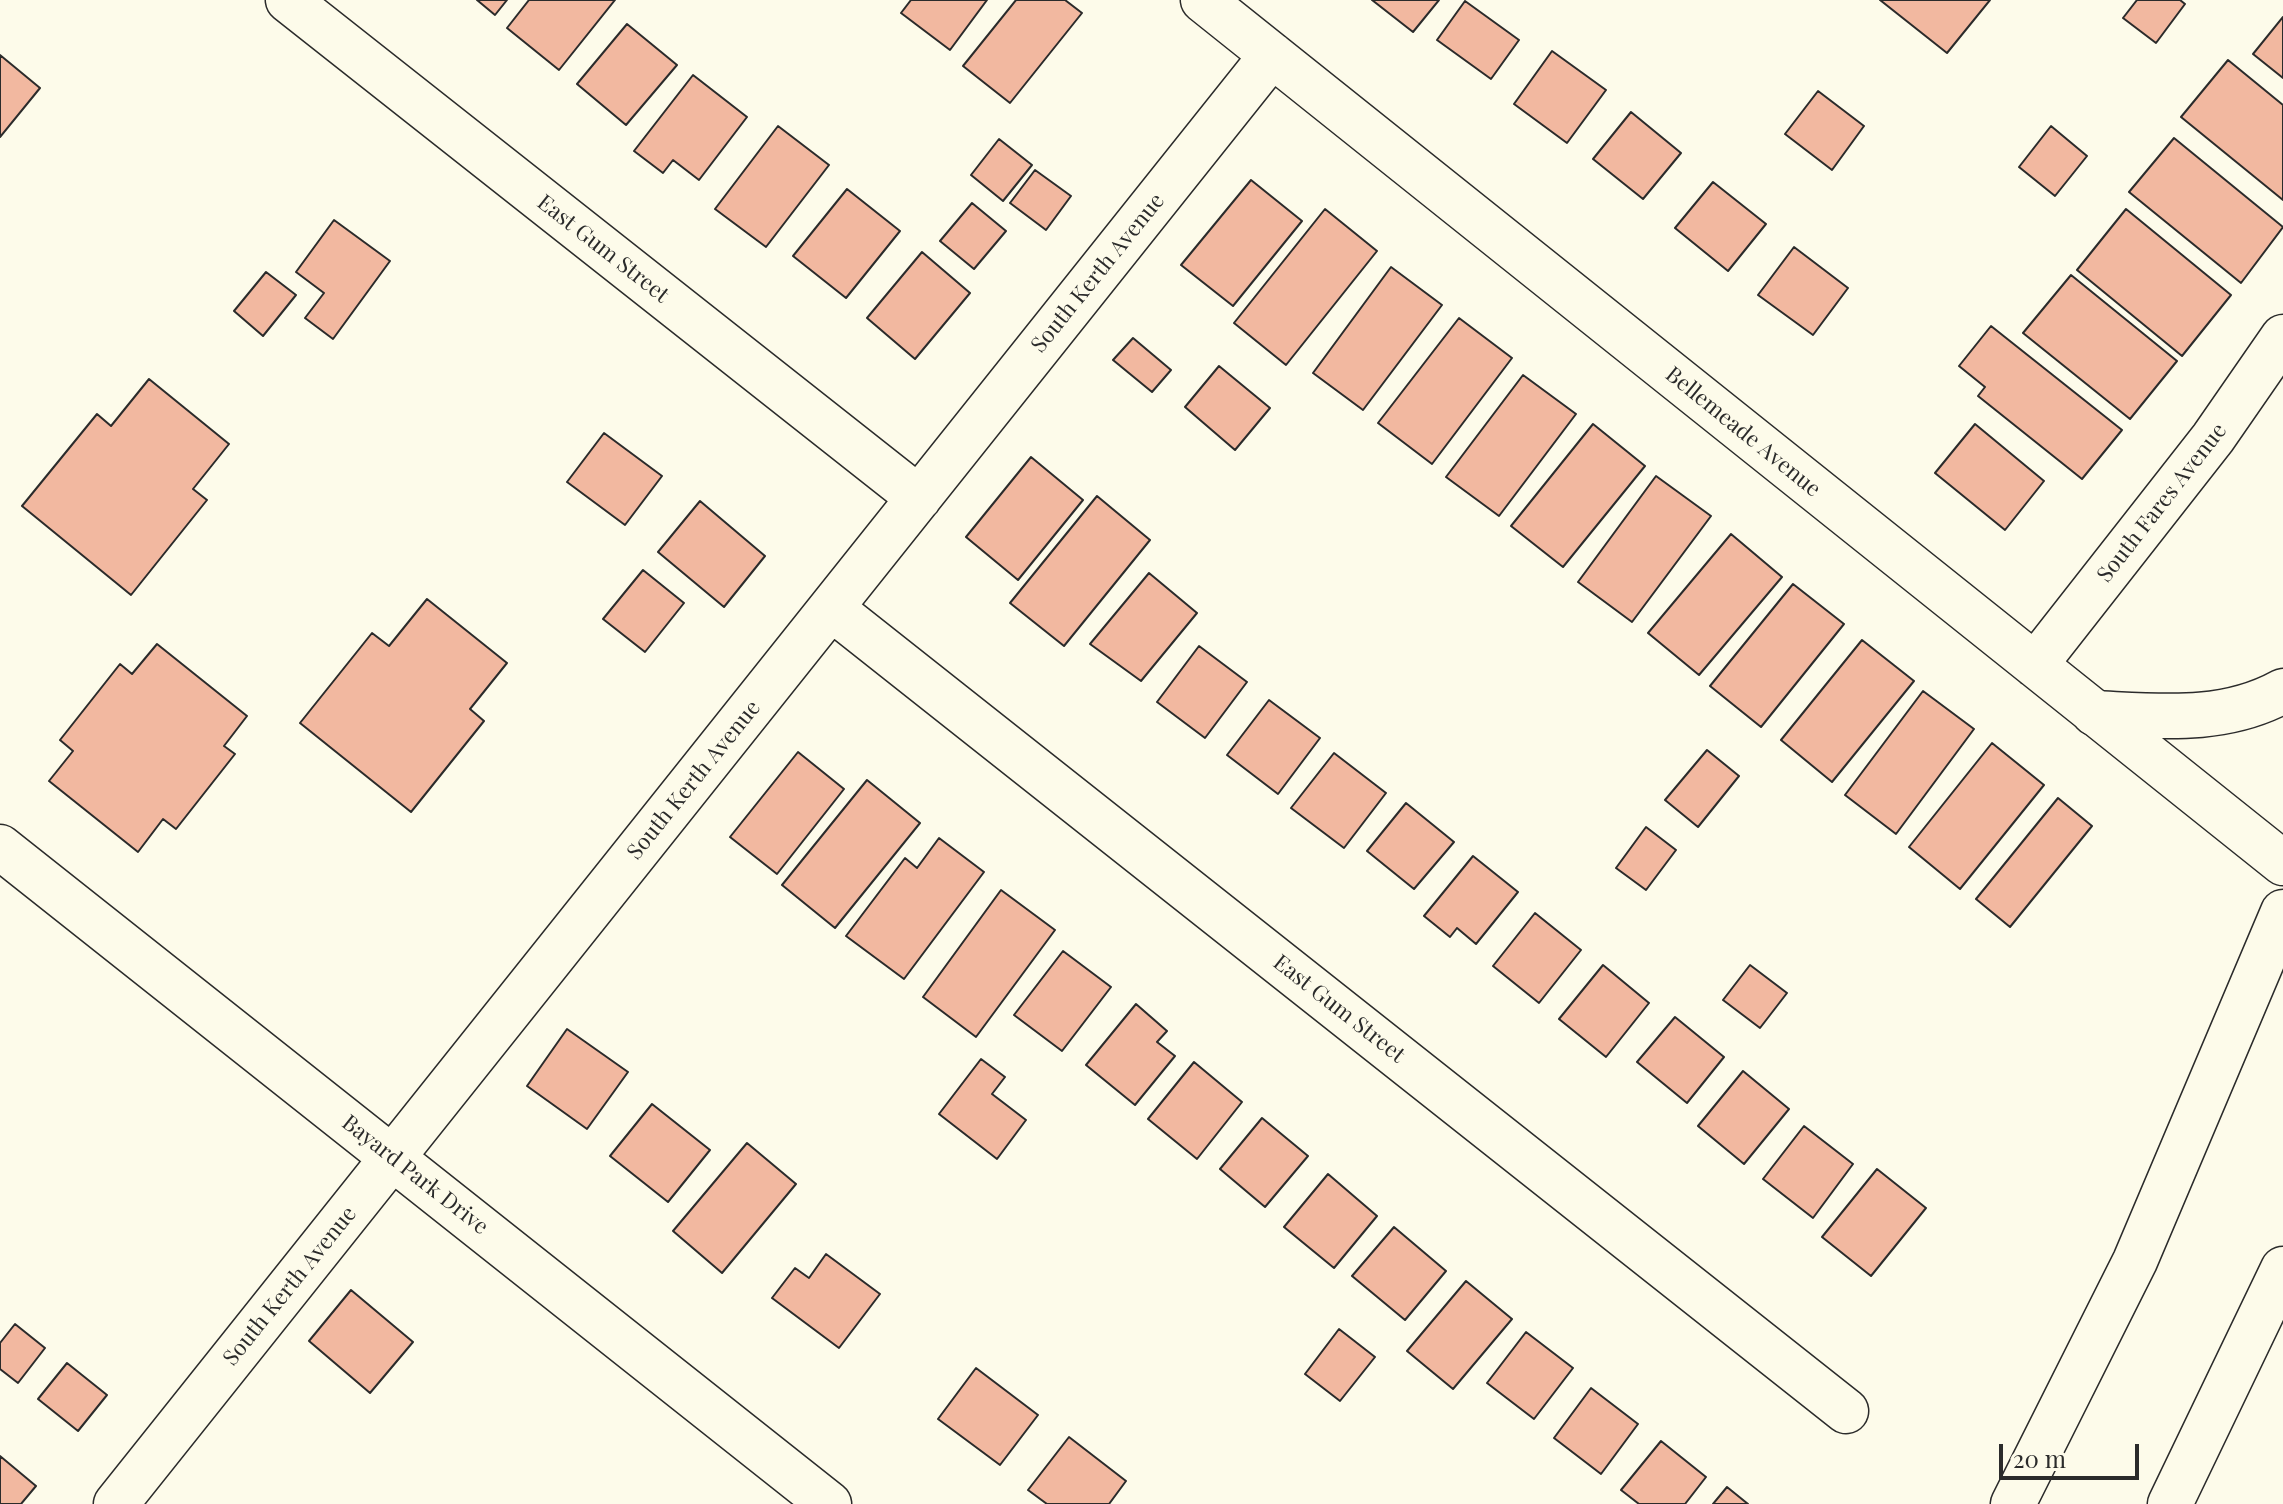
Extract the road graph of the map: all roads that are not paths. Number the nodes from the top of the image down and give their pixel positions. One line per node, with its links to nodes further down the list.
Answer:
1 (288, 0): 5 (main road, East Gum Street)
2 (1203, 0): 3 (main road, Bellemeade Avenue)
3 (1272, 55): 5 (main road, South Kerth Avenue); 7 (main road, Bellemeade Avenue)
4 (2283, 337): 7 (main road, South Fares Avenue)
5 (919, 498): 6 (main road, South Kerth Avenue)
6 (831, 608): 13 (main road, South Kerth Avenue); 15 (main road, East Gum Street)
7 (2035, 665): 9 (main road, Bellemeade Avenue)
8 (2283, 691): 9 (main road)
9 (2094, 713): 11 (main road, Bellemeade Avenue)
10 (0, 847): 13 (main road, Bayard Park Drive)
11 (2283, 863)
12 (2283, 912): 18 (main road)
13 (393, 1158): 16 (main road, South Kerth Avenue); 17 (main road, Bayard Park Drive)
14 (2283, 1269): 19 (main road)
15 (1846, 1411)
16 (116, 1504)
17 (829, 1504)
18 (2013, 1504)
19 (2170, 1504)

